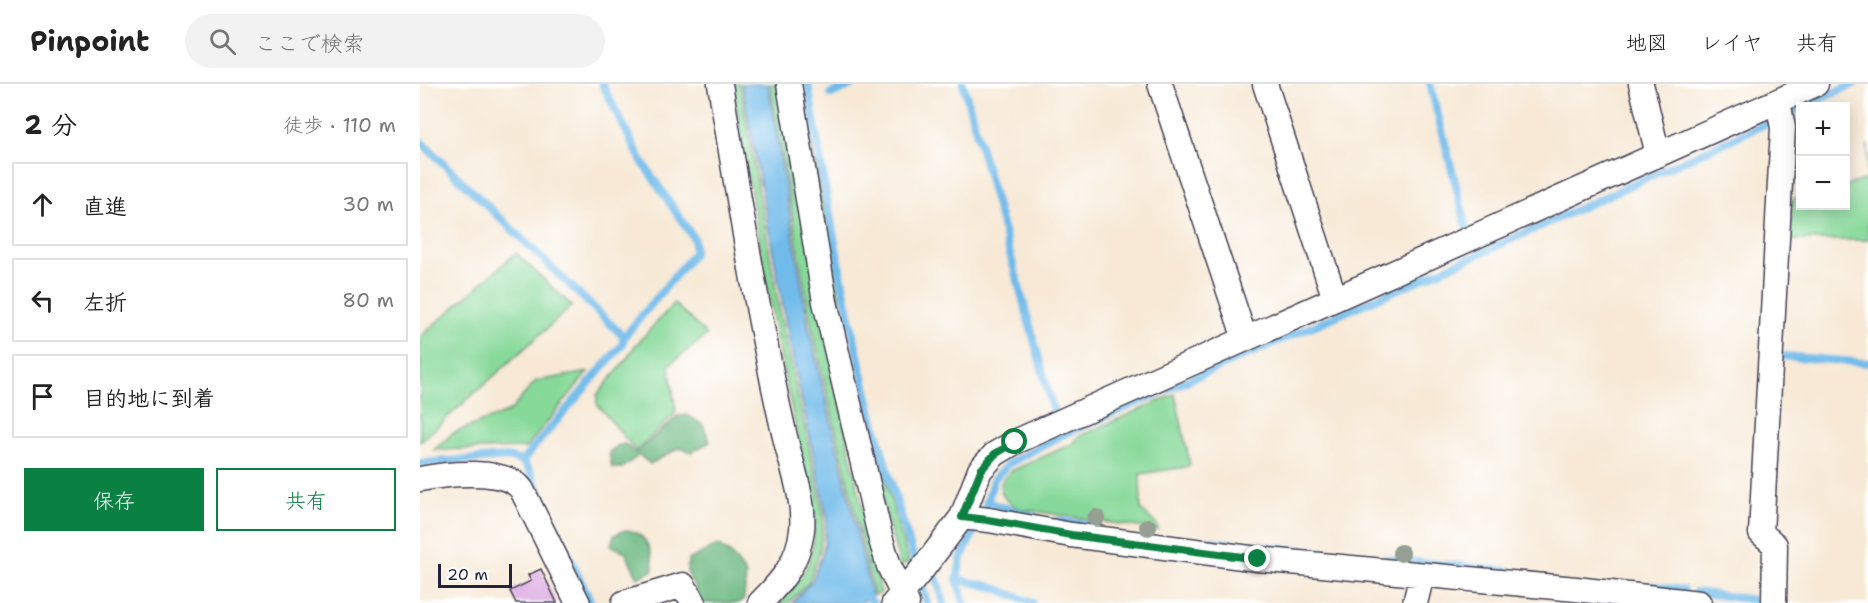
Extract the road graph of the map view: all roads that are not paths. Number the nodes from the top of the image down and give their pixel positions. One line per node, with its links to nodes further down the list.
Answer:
1 (720, 84): 19 (street)
2 (789, 84): 14 (street)
3 (1160, 84): 10 (street)
4 (1266, 84): 9 (street)
5 (1641, 84): 8 (street)
6 (1816, 84): 7 (street)
7 (1778, 101): 8 (street); 22 (street)
8 (1658, 155): 9 (street)
9 (1335, 299): 10 (street)
10 (1245, 339): 12 (street)
11 (420, 479): 16 (street)
12 (974, 518): 13 (street); 14 (street)
13 (1422, 575): 15 (street); 20 (street)
14 (908, 590)
15 (1493, 592): 21 (street)
16 (578, 603)
17 (624, 603): 18 (street)
18 (694, 603)
19 (759, 603)
20 (1415, 603)
21 (1699, 603)
22 (1774, 603)

